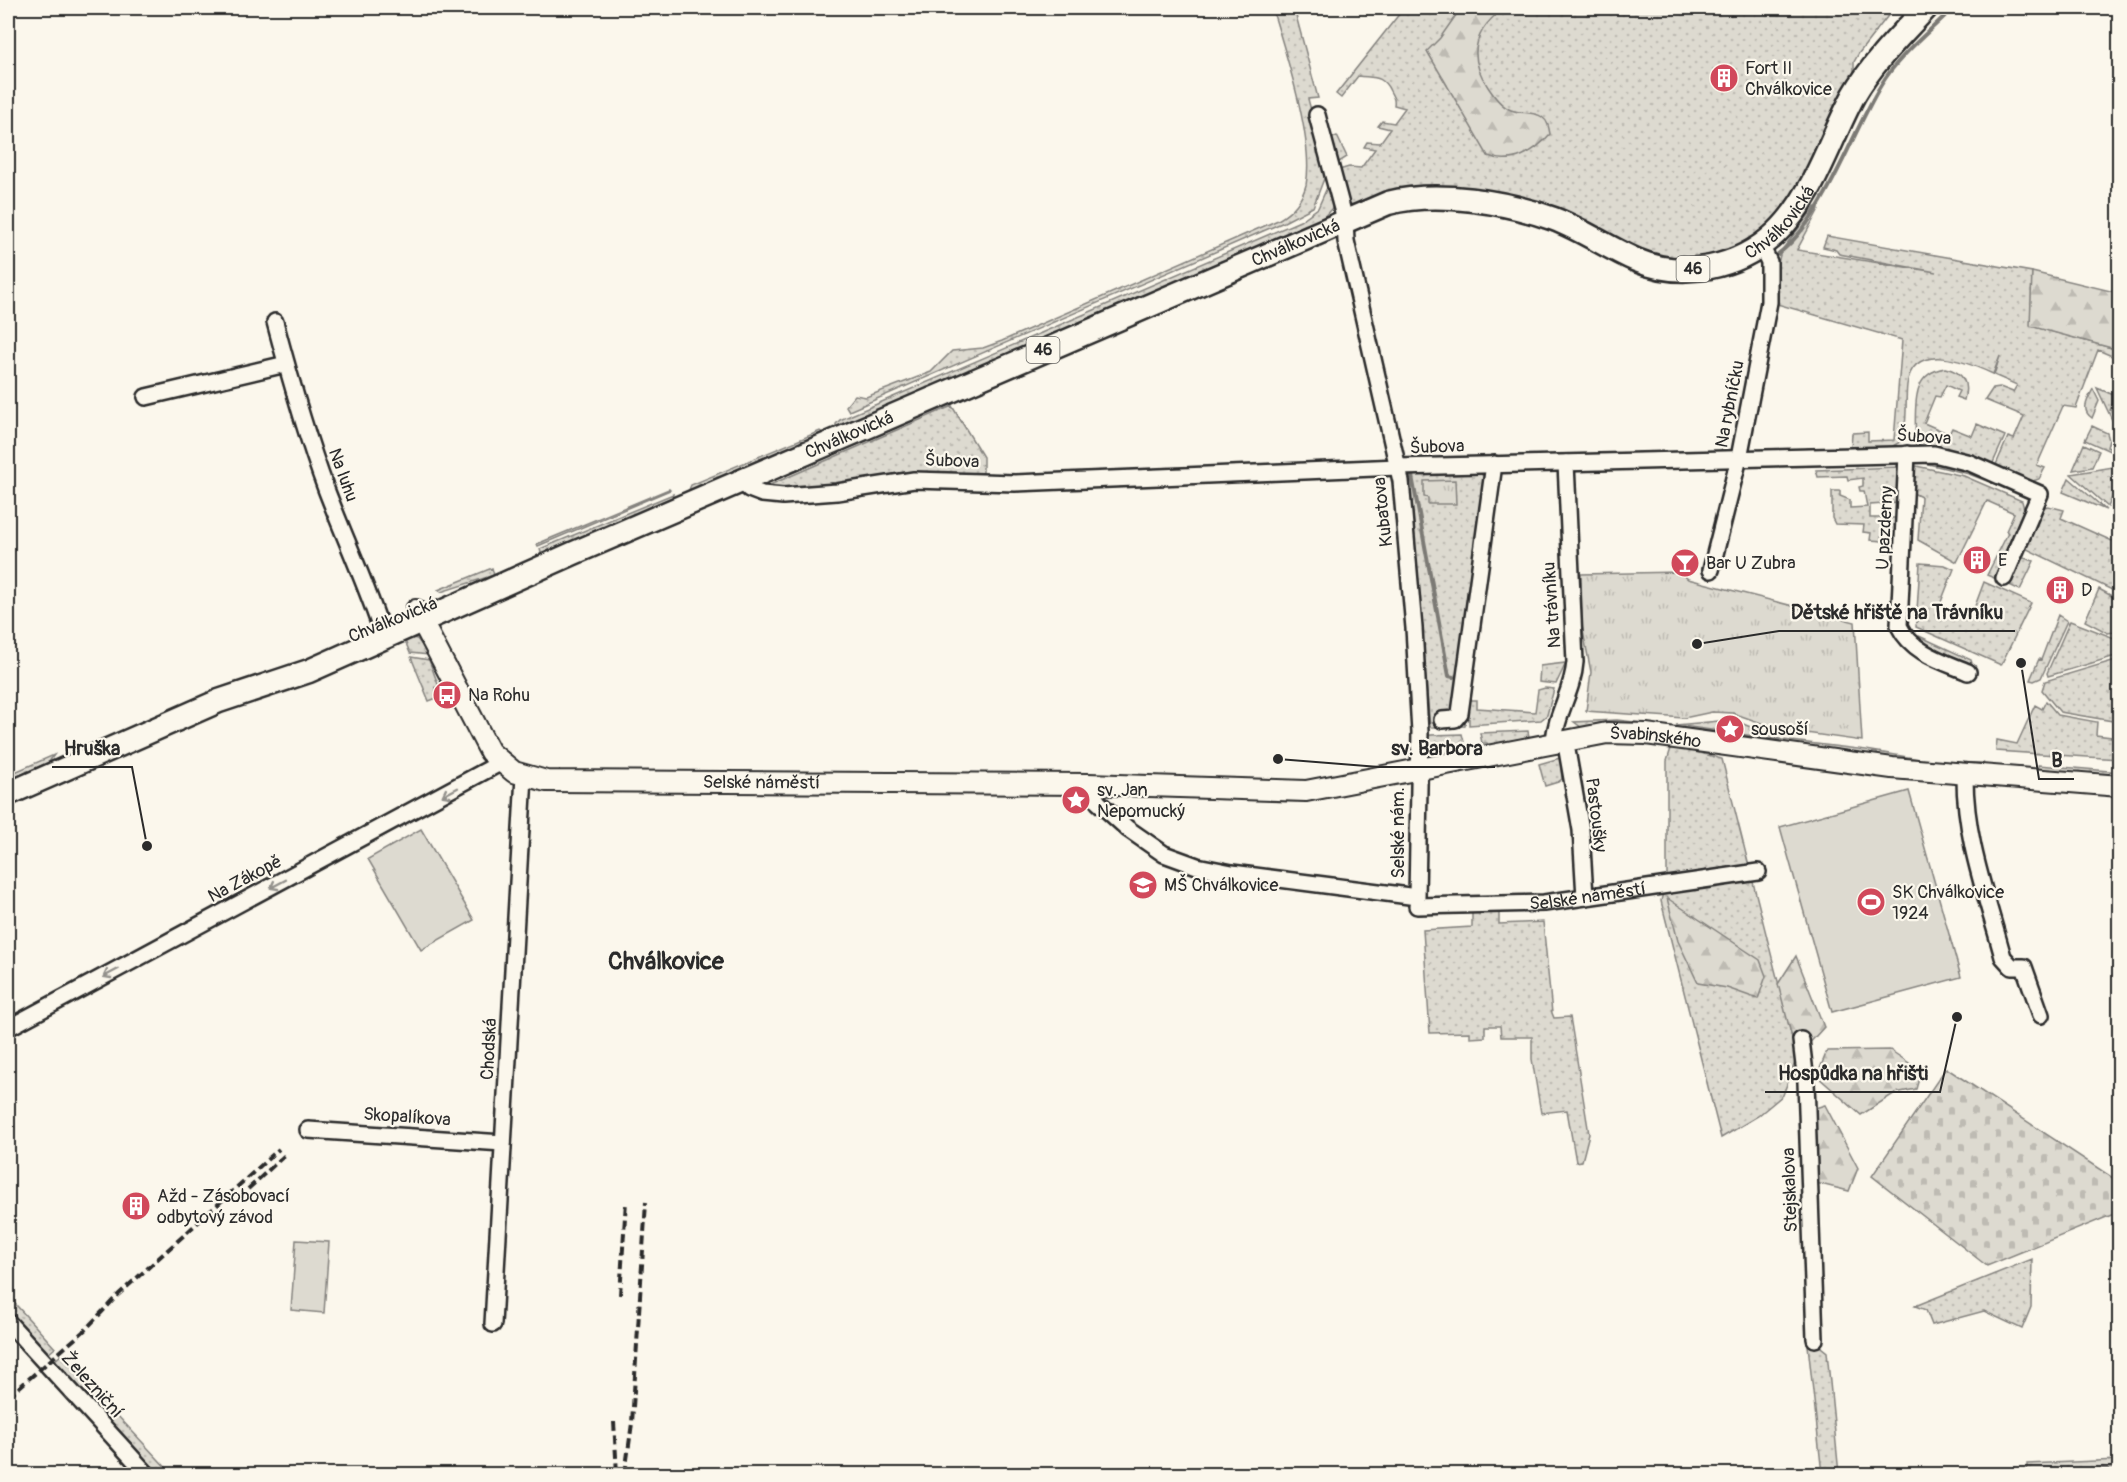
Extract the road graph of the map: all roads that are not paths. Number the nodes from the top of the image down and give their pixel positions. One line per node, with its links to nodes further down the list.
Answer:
1 (1926, 8): 4 (main road, Chválkovická / 46)
2 (1317, 115): 3 (street, Kubatova)
3 (1345, 220): 4 (main road, Chválkovická / 46); 12 (street, Kubatova); 13 (main road, Chválkovická / 46)
4 (1761, 245): 9 (street, Na rybníčku)
5 (275, 322): 6 (street, Na luhu)
6 (286, 364): 7 (street); 17 (street, Na luhu)
7 (146, 398)
8 (1907, 454): 9 (street, Šubova); 15 (street, Šubova); 18 (street, U pazderny)
9 (1739, 458): 10 (street, Šubova); 14 (street, Na rybníčku)
10 (1566, 462): 11 (street, Šubova); 20 (street, Na trávníku)
11 (1494, 465): 12 (street, Šubova); 19 (street)
12 (1398, 467): 13 (street, Šubova); 22 (street, Kubatova)
13 (741, 481): 16 (main road, Chválkovická / 46)
14 (1712, 570)
15 (2004, 578)
16 (426, 613): 17 (main road, Chválkovická); 21 (street, Selské náměstí)
17 (382, 632): 27 (main road, Chválkovická)
18 (1968, 672)
19 (1442, 720)
20 (1559, 740): 22 (street, Švabinského); 23 (street, Švabinského); 29 (street, Pastoušky)
21 (500, 763): 24 (street, Selské náměstí); 32 (street, Na Zákopě, one-way to 32)
22 (1418, 769): 25 (street, Selské náměstí); 30 (street, Selské nám.)
23 (1965, 774): 26 (street, Švabinského); 31 (street)
24 (524, 776): 25 (street, Selské náměstí); 35 (street, Chodská)
25 (1088, 784): 30 (street, Selské náměstí)
26 (2120, 786)
27 (8, 794)
28 (1758, 872): 29 (street, Selské náměstí)
29 (1585, 897): 30 (street, Selské náměstí)
30 (1417, 902)
31 (2041, 1015)
32 (8, 1028)
33 (1800, 1040): 38 (street, Stejskalova)
34 (308, 1130): 35 (street, Skopalíkova)
35 (503, 1143): 37 (street, Chodská)
36 (8, 1322): 39 (street, Železniční)
37 (493, 1324)
38 (1815, 1339)
39 (147, 1474)

